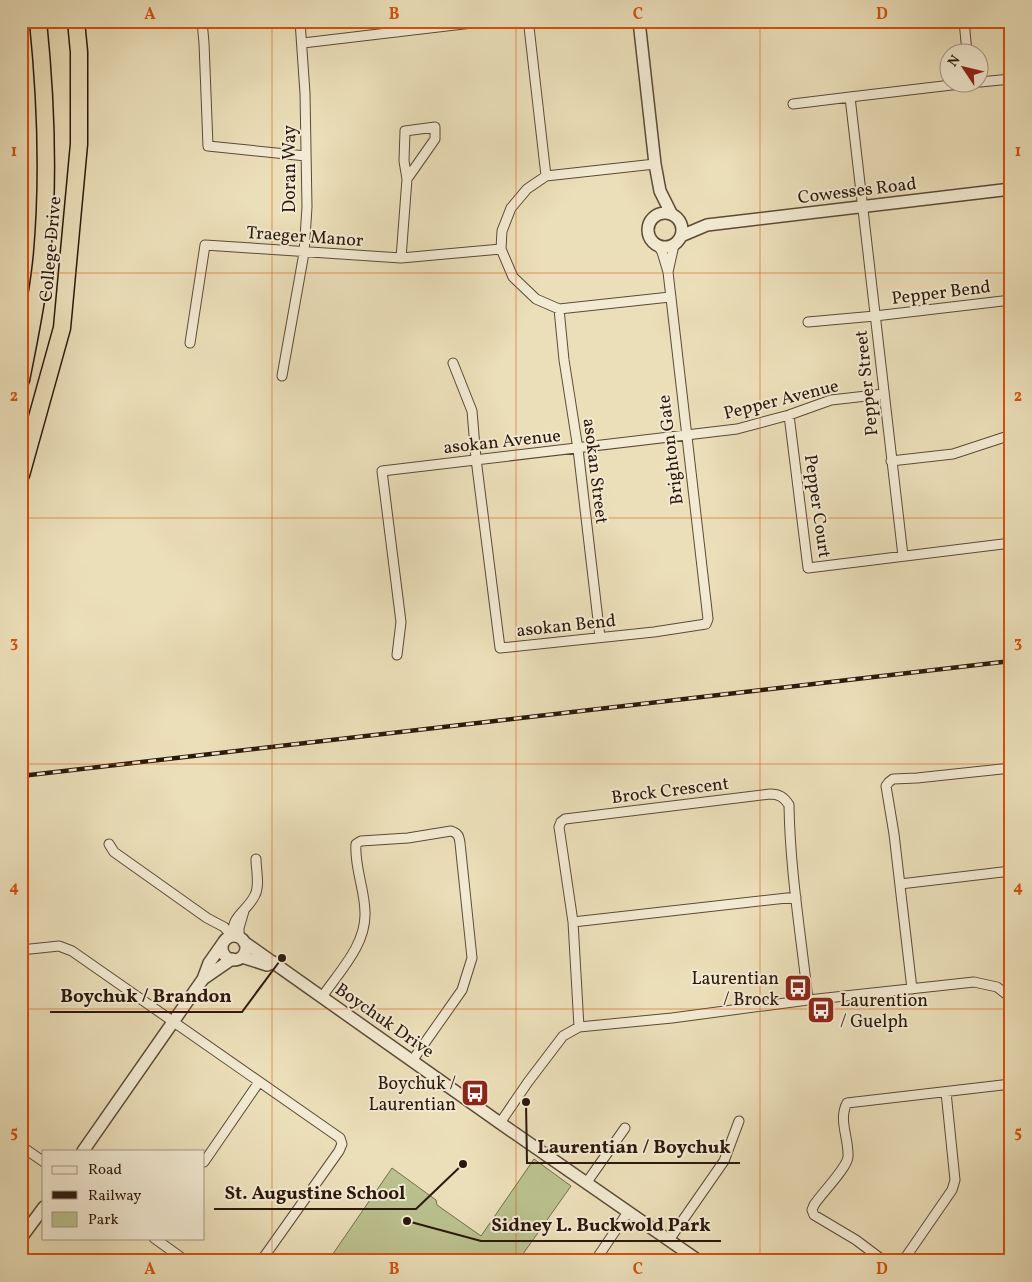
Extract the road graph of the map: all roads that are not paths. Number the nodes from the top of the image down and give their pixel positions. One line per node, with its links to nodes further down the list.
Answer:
1 (38, 21): 42 (highway, College Drive)
2 (76, 21): 50 (highway, College Drive)
3 (202, 21): 18 (street)
4 (300, 21): 12 (street, Doran Way)
5 (397, 21): 10 (street)
6 (489, 21): 10 (street)
7 (526, 21): 20 (street)
8 (639, 21): 19 (street)
9 (964, 21): 11 (street)
10 (398, 32): 12 (street)
11 (967, 42)
12 (303, 43): 18 (street, Doran Way)
13 (1011, 79): 14 (street)
14 (990, 81)
15 (940, 87): 16 (street)
16 (850, 97): 17 (street); 24 (street, Pepper Street)
17 (794, 104)
18 (306, 156): 31 (street, Doran Way)
19 (655, 164): 20 (street); 23 (street)
20 (546, 176): 30 (street)
21 (407, 179): 21 (street); 32 (street)
22 (1011, 189): 24 (street, Cowesses Road)
23 (660, 191): 25 (street); 26 (street)
24 (862, 207): 27 (street, Cowesses Road); 37 (street, Pepper Street)
25 (654, 216): 26 (street); 29 (street)
26 (675, 216): 27 (street, Cowesses Road); 28 (street)
27 (707, 225): 28 (street, Cowesses Road)
28 (678, 241): 29 (street); 33 (street, Brighton Gate)
29 (658, 245): 33 (street, Brighton Gate)
30 (501, 249): 32 (street, Traeger Manor); 36 (street)
31 (304, 253): 32 (street, Traeger Manor); 39 (street, Traeger Manor); 41 (street, Doran Way)
32 (401, 258)
33 (668, 272): 34 (street, Brighton Gate)
34 (670, 297): 36 (street); 45 (street, Brighton Gate)
35 (1011, 300): 37 (street, Pepper Bend)
36 (559, 309): 47 (street, asokan Street)
37 (875, 316): 38 (street, Pepper Bend); 43 (street, Pepper Street)
38 (808, 322)
39 (190, 343)
40 (453, 363): 48 (street)
41 (282, 376)
42 (21, 380)
43 (884, 394): 44 (street, Pepper Avenue); 49 (street, Pepper Street)
44 (789, 415): 45 (street, Pepper Avenue); 52 (street, Pepper Court)
45 (686, 434): 47 (street, asokan Avenue); 53 (street, Brighton Gate)
46 (1011, 436): 49 (street)
47 (578, 448): 48 (street, asokan Avenue); 54 (street, asokan Street)
48 (476, 460): 54 (street, asokan Bend); 55 (street, asokan Avenue)
49 (892, 462): 52 (street, Pepper Street)
50 (21, 475)
51 (1011, 543): 52 (street)
52 (903, 556)
53 (706, 624): 54 (street, asokan Bend)
54 (600, 637)
55 (397, 655)
56 (1011, 768): 60 (street)
57 (109, 844): 63 (street)
58 (256, 859): 63 (street)
59 (1011, 872): 60 (street)
60 (900, 884): 68 (street)
61 (796, 897): 62 (street); 62 (street, Brock Crescent); 71 (street, Brock Crescent)
62 (573, 922): 73 (street, Brock Crescent)
63 (233, 939): 65 (street); 65 (street); 66 (street, Boychuk Drive); 67 (street)
64 (21, 950): 72 (street)
65 (237, 958): 66 (street, Boychuk Drive); 67 (street)
66 (273, 962): 69 (street, Boychuk Drive)
67 (203, 979): 72 (street)
68 (912, 989): 70 (street); 71 (street)
69 (322, 997): 74 (street, Boychuk Drive); 74 (street)
70 (1011, 998)
71 (808, 1000): 73 (street)
72 (174, 1021): 75 (street); 82 (street)
73 (579, 1027): 79 (street)
74 (412, 1061): 79 (street, Boychuk Drive)
75 (259, 1082): 84 (street); 92 (street)
76 (1011, 1084): 77 (street)
77 (946, 1092): 95 (street); 96 (street)
78 (739, 1121): 90 (street)
79 (500, 1123): 85 (street, Boychuk Drive)
80 (625, 1128): 85 (street)
81 (21, 1146): 83 (street)
82 (84, 1150)
83 (42, 1161)
84 (205, 1161)
85 (587, 1182): 87 (street, Boychuk Drive)
86 (42, 1210): 88 (street)
87 (628, 1212): 90 (street, Boychuk Drive); 93 (street)
88 (21, 1238)
89 (157, 1240): 91 (street)
90 (669, 1240): 94 (street, Boychuk Drive)
91 (186, 1261)
92 (261, 1261)
93 (595, 1261)
94 (699, 1261)
95 (884, 1261)
96 (902, 1261)

